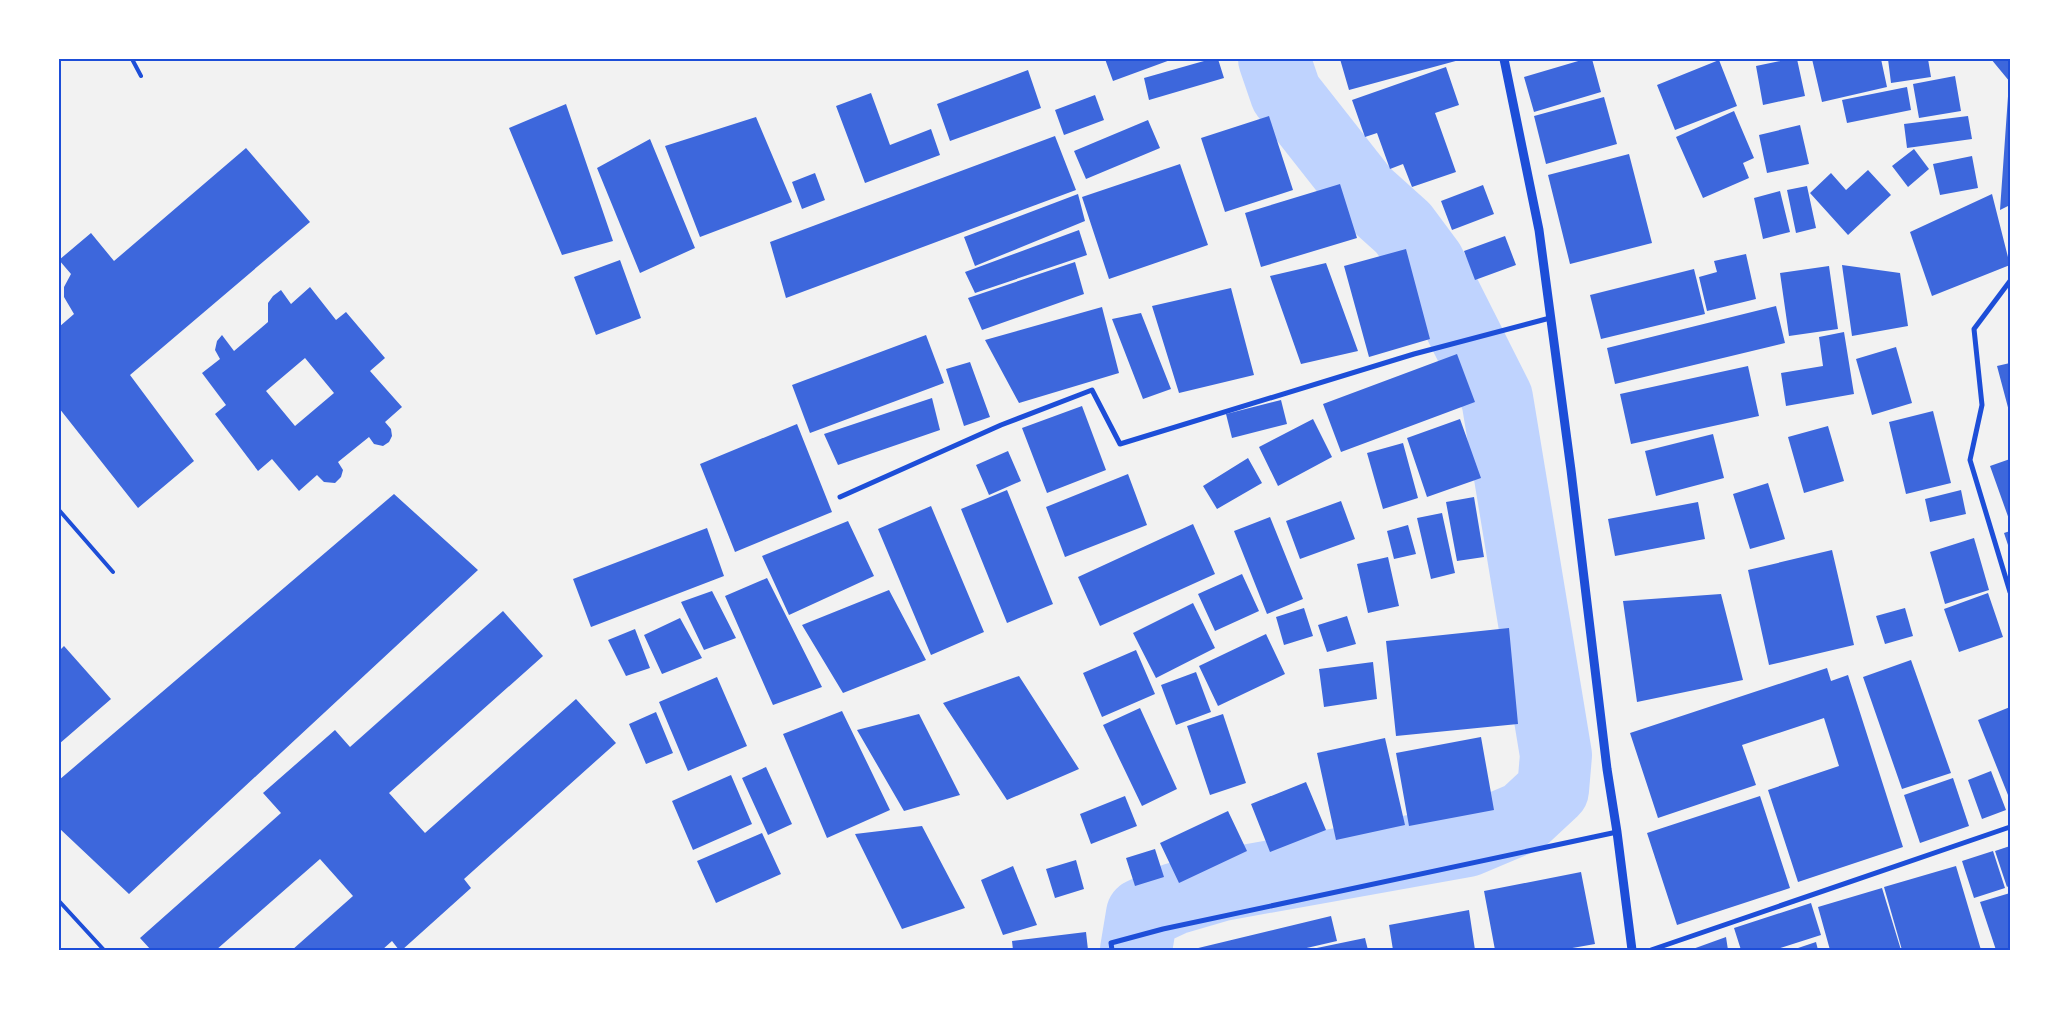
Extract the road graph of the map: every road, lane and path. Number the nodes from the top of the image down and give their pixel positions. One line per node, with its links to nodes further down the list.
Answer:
1 (132, 59): 3 (lane)
2 (1504, 59): 5 (street)
3 (141, 76)
4 (2010, 281): 9 (street)
5 (1550, 318): 6 (street); 11 (street)
6 (840, 497)
7 (59, 510): 8 (lane)
8 (113, 572)
9 (2010, 592)
10 (2010, 827): 16 (street)
11 (1617, 832): 14 (street); 15 (street)
12 (59, 901): 13 (lane)
13 (104, 950)
14 (1112, 950)
15 (1632, 950)
16 (1651, 950)

